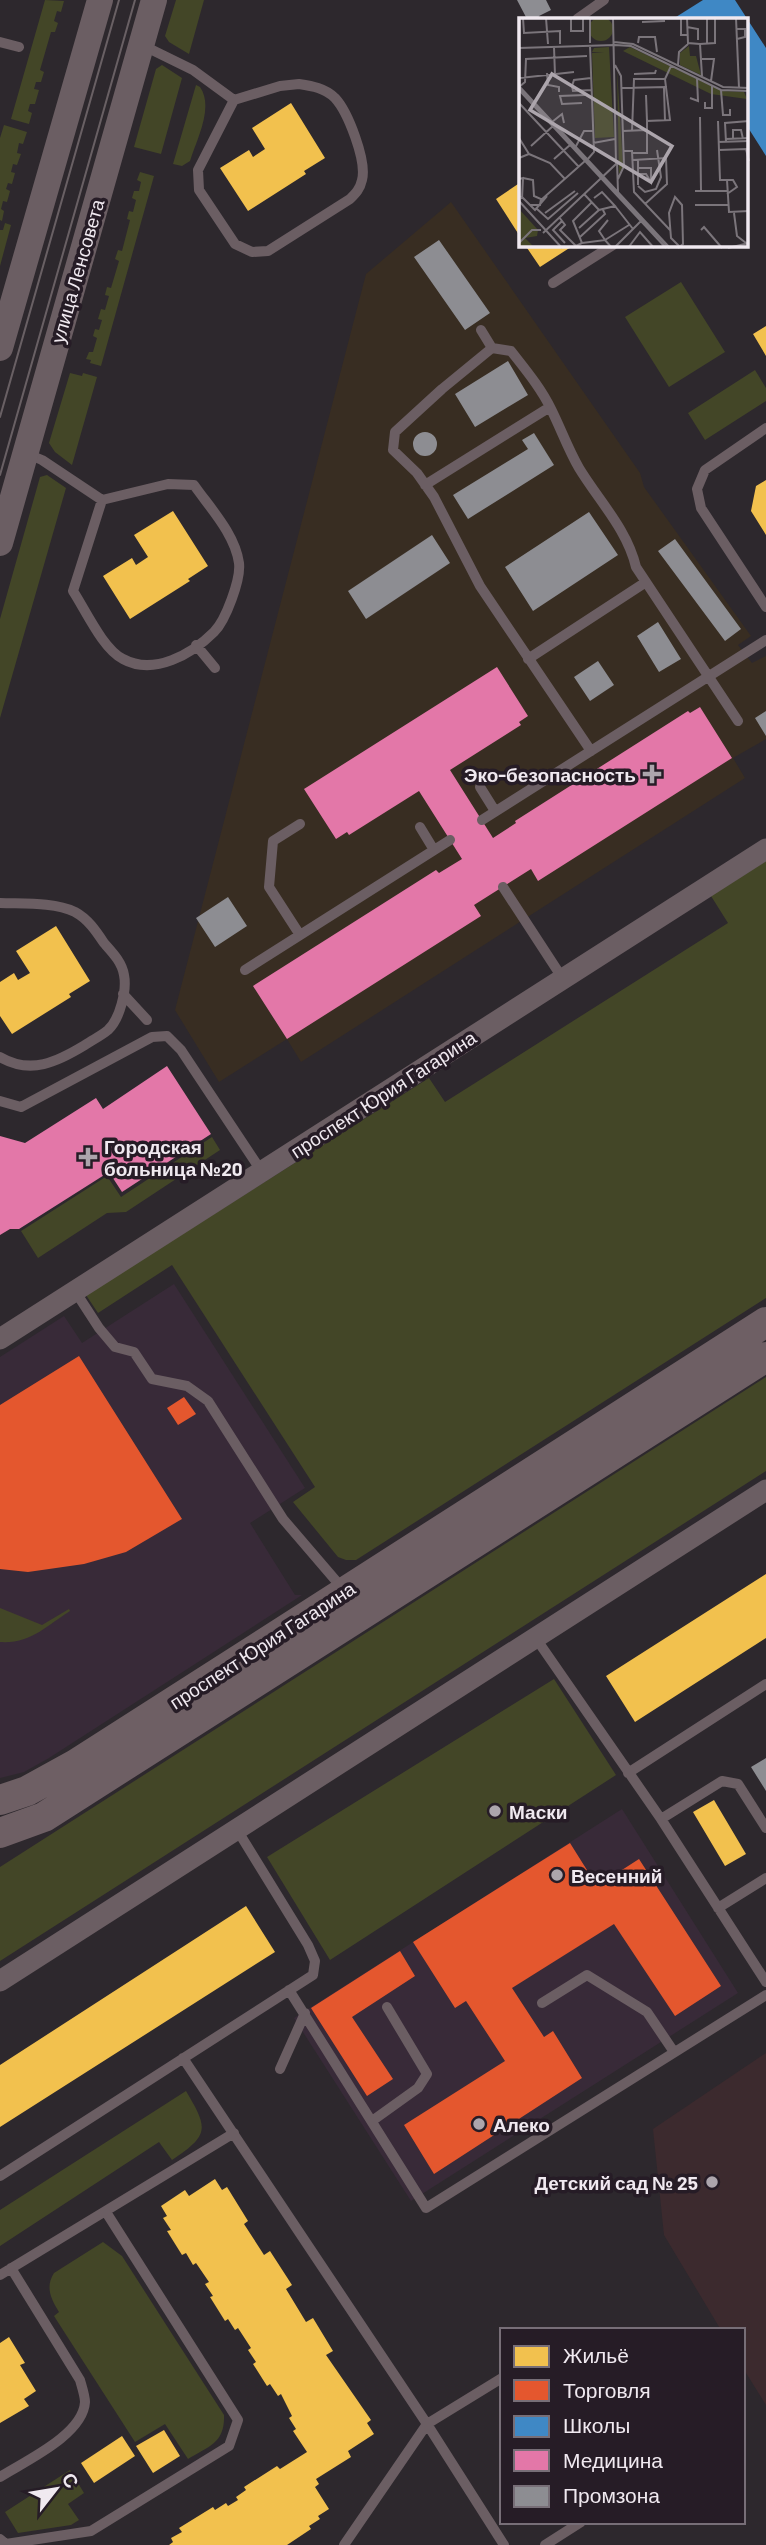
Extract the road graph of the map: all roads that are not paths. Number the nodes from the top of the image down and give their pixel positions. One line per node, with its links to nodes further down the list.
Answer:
1 (100, 0): 12 (street)
2 (154, 0): 6 (street, улица Ленсовета)
3 (604, 0): 4 (lane)
4 (578, 18)
5 (0, 42): 7 (lane)
6 (142, 44): 8 (lane); 16 (street, улица Ленсовета)
7 (19, 47)
8 (234, 100): 8 (lane)
9 (610, 247): 10 (lane)
10 (553, 284)
11 (481, 330): 13 (lane)
12 (0, 348)
13 (492, 348): 14 (lane); 17 (lane)
14 (550, 407): 17 (lane); 20 (lane)
15 (766, 428): 21 (lane)
16 (25, 453): 18 (lane); 19 (street, улица Ленсовета)
17 (425, 485): 24 (lane)
18 (102, 500): 23 (lane); 23 (lane)
19 (0, 543)
20 (646, 582): 24 (lane); 26 (lane)
21 (766, 607)
22 (766, 640): 26 (lane)
23 (196, 645): 25 (lane)
24 (528, 659): 28 (lane)
25 (215, 668)
26 (708, 677): 27 (lane); 28 (lane)
27 (738, 721)
28 (591, 751): 30 (lane)
29 (480, 787): 30 (lane)
30 (495, 811): 31 (lane)
31 (482, 820)
32 (300, 824): 39 (lane)
33 (420, 827): 36 (lane)
34 (450, 840): 36 (lane)
35 (766, 849): 41 (street, проспект Юрия Гагарина)
36 (434, 850): 39 (lane)
37 (503, 887): 41 (lane)
38 (0, 903): 42 (lane)
39 (300, 935): 40 (lane)
40 (245, 970)
41 (563, 979): 46 (street, проспект Юрия Гагарина)
42 (123, 994): 43 (lane); 44 (lane)
43 (147, 1020)
44 (0, 1057)
45 (0, 1101): 46 (lane)
46 (262, 1172): 47 (street, проспект Юрия Гагарина)
47 (75, 1291): 49 (street, проспект Юрия Гагарина); 52 (lane)
48 (766, 1322): 52 (main road, проспект Юрия Гагарина)
49 (0, 1339)
50 (766, 1357): 52 (main road, проспект Юрия Гагарина)
51 (766, 1490): 53 (street)
52 (353, 1604): 56 (main road, проспект Юрия Гагарина); 57 (main road, проспект Юрия Гагарина)
53 (535, 1637): 55 (lane); 59 (street)
54 (766, 1684): 55 (lane)
55 (628, 1773): 58 (lane)
56 (0, 1800)
57 (44, 1817): 61 (main road, проспект Юрия Гагарина); 62 (street)
58 (660, 1819): 60 (lane); 64 (lane)
59 (236, 1828): 65 (street); 67 (lane)
60 (766, 1828)
61 (0, 1833)
62 (0, 1845)
63 (766, 1878): 64 (lane)
64 (718, 1908): 66 (lane)
65 (0, 1981)
66 (766, 1982)
67 (289, 1990): 71 (lane); 73 (lane)
68 (766, 1995): 72 (lane)
69 (542, 2003): 72 (lane)
70 (387, 2007): 75 (lane)
71 (305, 2013): 74 (lane); 75 (lane)
72 (674, 2052): 75 (lane)
73 (183, 2058): 76 (lane); 77 (lane)
74 (279, 2069)
75 (372, 2121)
76 (234, 2133): 78 (lane); 82 (lane)
77 (0, 2176)
78 (106, 2212): 79 (lane); 85 (lane)
79 (11, 2268): 80 (lane); 83 (lane)
80 (0, 2275)
81 (500, 2379): 82 (lane)
82 (427, 2424): 86 (lane); 87 (lane)
83 (0, 2477)
84 (578, 2524): 88 (lane)
85 (0, 2539)
86 (344, 2545)
87 (504, 2545)
88 (545, 2545)

